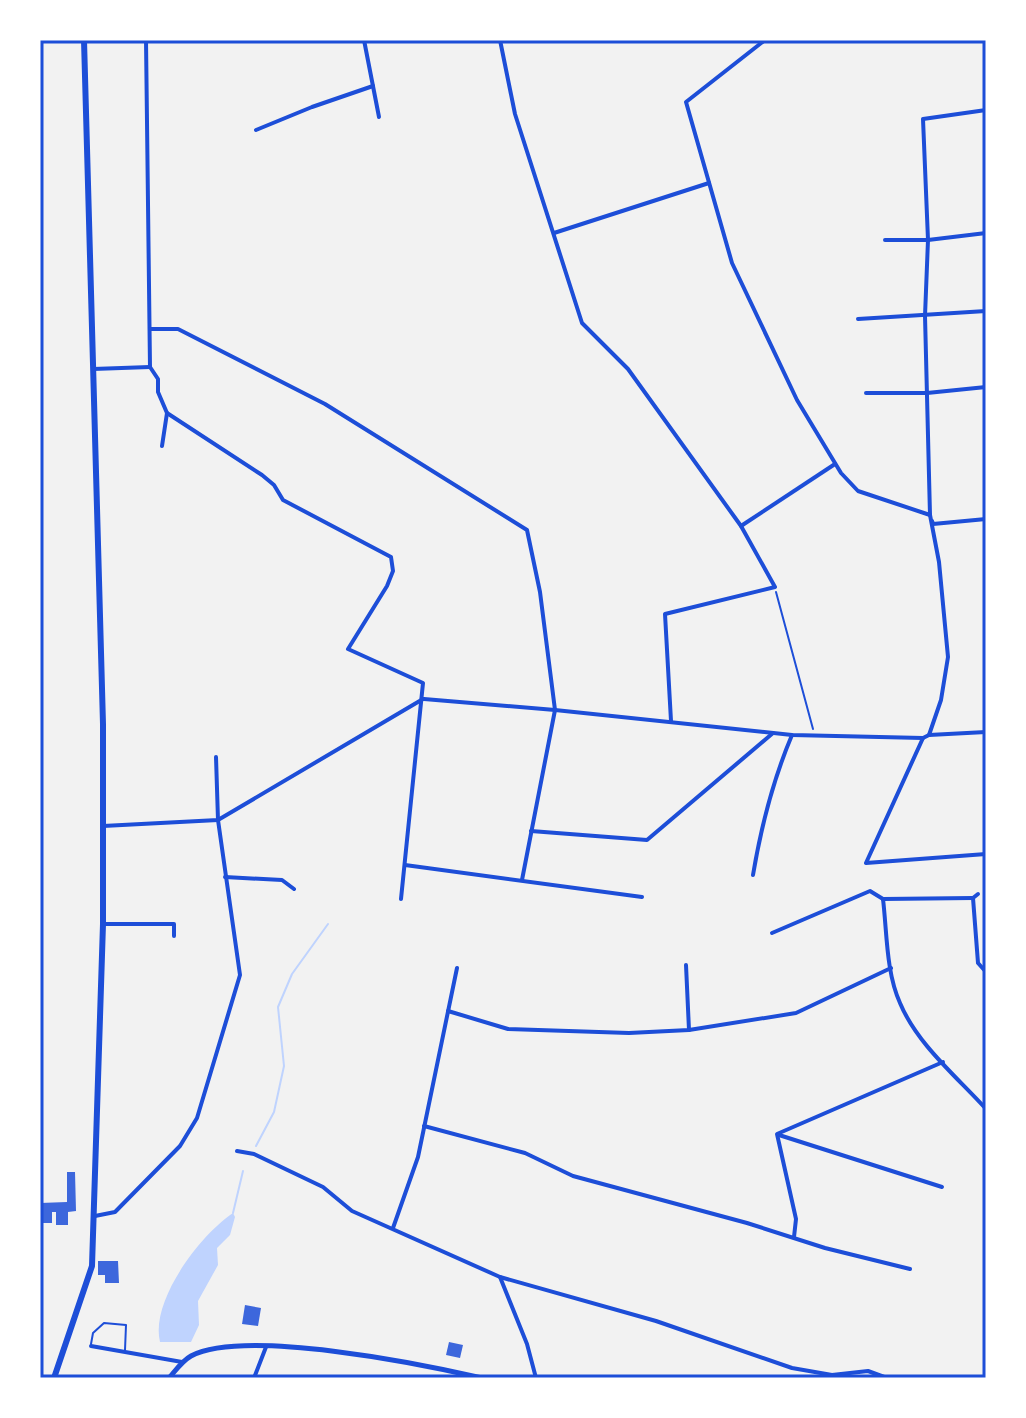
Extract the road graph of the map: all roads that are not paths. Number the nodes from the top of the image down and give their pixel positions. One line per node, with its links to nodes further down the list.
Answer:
1 (84, 40): 20 (main road)
2 (146, 40): 18 (street)
3 (364, 40): 6 (street)
4 (500, 40): 11 (street)
5 (765, 40): 10 (street)
6 (373, 86): 8 (street); 9 (street)
7 (986, 110): 14 (street)
8 (379, 117)
9 (256, 130)
10 (709, 183): 11 (street); 26 (street)
11 (554, 233): 29 (street)
12 (986, 233): 14 (street)
13 (885, 240): 14 (street)
14 (928, 240): 16 (street)
15 (986, 311): 16 (street)
16 (925, 316): 17 (street); 23 (street)
17 (858, 319)
18 (150, 329): 19 (street); 31 (street)
19 (150, 367): 20 (street); 24 (street)
20 (92, 369): 39 (main road)
21 (986, 387): 23 (street)
22 (866, 393): 23 (street)
23 (927, 393): 27 (street)
24 (167, 413): 25 (street); 30 (street)
25 (162, 446)
26 (835, 464): 27 (street); 29 (street)
27 (930, 515): 28 (street); 36 (street)
28 (986, 519)
29 (741, 526): 32 (street)
30 (423, 699): 31 (street); 38 (street); 42 (street)
31 (555, 710): 32 (street); 40 (street)
32 (671, 721): 33 (street)
33 (773, 732): 35 (street); 40 (street)
34 (986, 732): 36 (street)
35 (792, 735): 36 (street); 43 (street)
36 (926, 737): 41 (street)
37 (216, 757): 38 (street)
38 (218, 820): 39 (street); 44 (street)
39 (102, 826): 52 (main road)
40 (531, 831): 45 (street)
41 (986, 854)
42 (405, 865): 45 (street); 50 (street)
43 (753, 875)
44 (225, 877): 46 (street); 67 (street)
45 (522, 880): 48 (street)
46 (294, 889)
47 (978, 894): 49 (street)
48 (642, 897)
49 (973, 898): 51 (street); 58 (street)
50 (401, 899)
51 (883, 899): 53 (street); 57 (street)
52 (103, 924): 54 (street); 67 (main road)
53 (772, 933)
54 (174, 936)
55 (686, 965): 60 (street)
56 (457, 968): 59 (street)
57 (891, 968): 60 (street); 61 (street)
58 (986, 972)
59 (448, 1011): 60 (street); 63 (street)
60 (689, 1030)
61 (943, 1062): 62 (street); 64 (street)
62 (986, 1109)
63 (424, 1126): 68 (street); 69 (street)
64 (777, 1134): 66 (street); 69 (street)
65 (237, 1151): 68 (street)
66 (942, 1187)
67 (95, 1216): 77 (main road)
68 (393, 1228): 71 (street)
69 (794, 1237): 70 (street)
70 (910, 1269)
71 (500, 1277): 81 (street); 82 (street)
72 (91, 1346): 74 (street); 74 (lane)
73 (266, 1347): 75 (street); 76 (street); 79 (street)
74 (125, 1352): 75 (street)
75 (182, 1362): 78 (street)
76 (470, 1377): 80 (street)
77 (54, 1378)
78 (169, 1378)
79 (254, 1378)
80 (482, 1378)
81 (536, 1378)
82 (887, 1378)

